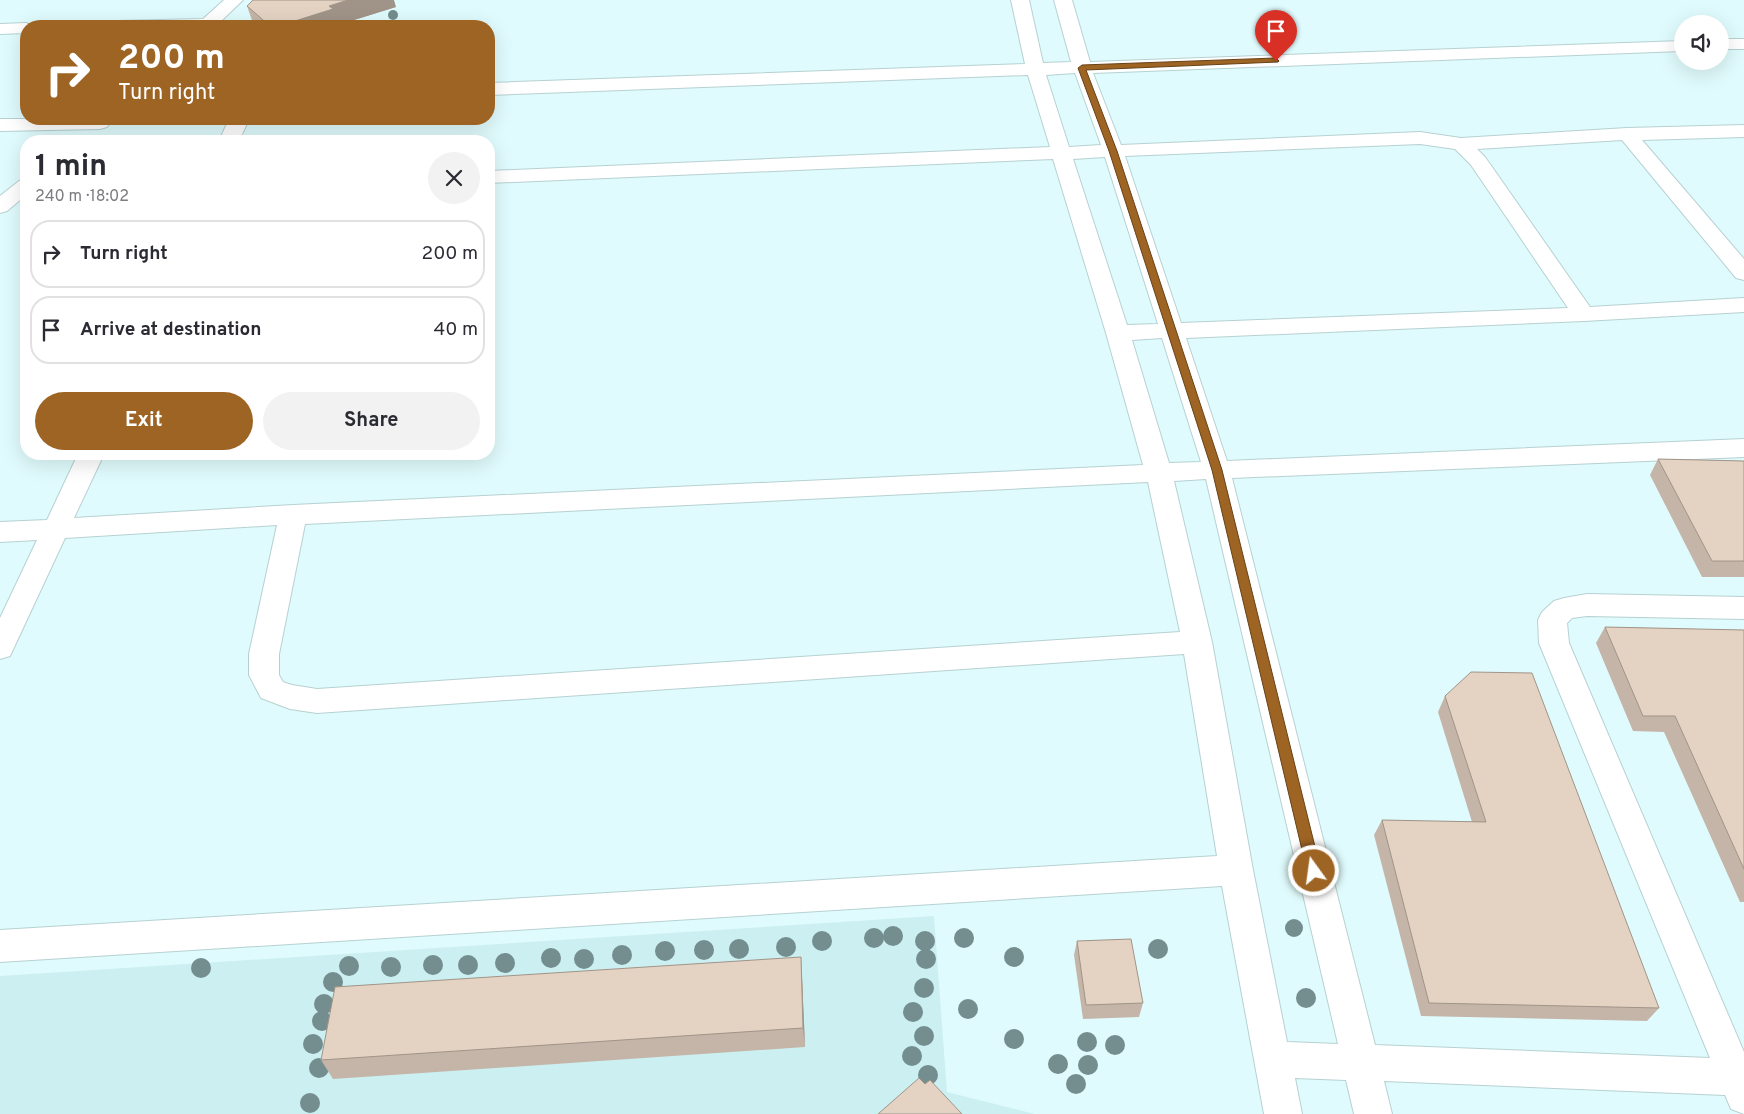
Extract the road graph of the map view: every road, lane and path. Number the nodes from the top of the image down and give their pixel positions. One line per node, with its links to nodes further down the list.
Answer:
1 (234, 0): 4 (street)
2 (1020, 0): 11 (street)
3 (1063, 0): 10 (street)
4 (212, 20)
5 (20, 28): 6 (street)
6 (0, 29)
7 (1729, 44): 8 (street)
8 (1744, 44)
9 (1674, 46): 10 (street)
10 (1082, 68): 11 (street); 20 (street)
11 (1035, 69): 12 (street); 21 (street)
12 (495, 89)
13 (20, 124): 14 (street)
14 (0, 125)
15 (98, 125): 18 (street)
16 (1744, 131): 17 (street)
17 (1627, 134): 19 (street); 25 (street)
18 (86, 135)
19 (1461, 144): 20 (street); 27 (street)
20 (1113, 151): 21 (street); 28 (street)
21 (1061, 153): 22 (street); 29 (street)
22 (495, 176)
23 (20, 190): 24 (street)
24 (0, 207)
25 (1744, 273)
26 (1744, 305): 27 (street)
27 (1584, 314): 28 (street)
28 (1172, 331): 29 (street); 32 (street)
29 (1118, 333): 33 (street)
30 (1744, 448): 32 (street)
31 (88, 460): 35 (street)
32 (1217, 470): 33 (street); 43 (street)
33 (1159, 474): 34 (street); 38 (street)
34 (293, 515): 35 (street); 38 (street)
35 (57, 529): 36 (street); 39 (street)
36 (0, 532)
37 (1744, 608): 44 (street)
38 (1197, 642): 40 (street)
39 (0, 648)
40 (1236, 870): 41 (street); 42 (street)
41 (0, 946)
42 (1273, 1059): 43 (street); 45 (street)
43 (1360, 1062): 44 (street); 46 (street)
44 (1742, 1084)
45 (1283, 1114)
46 (1373, 1114)

